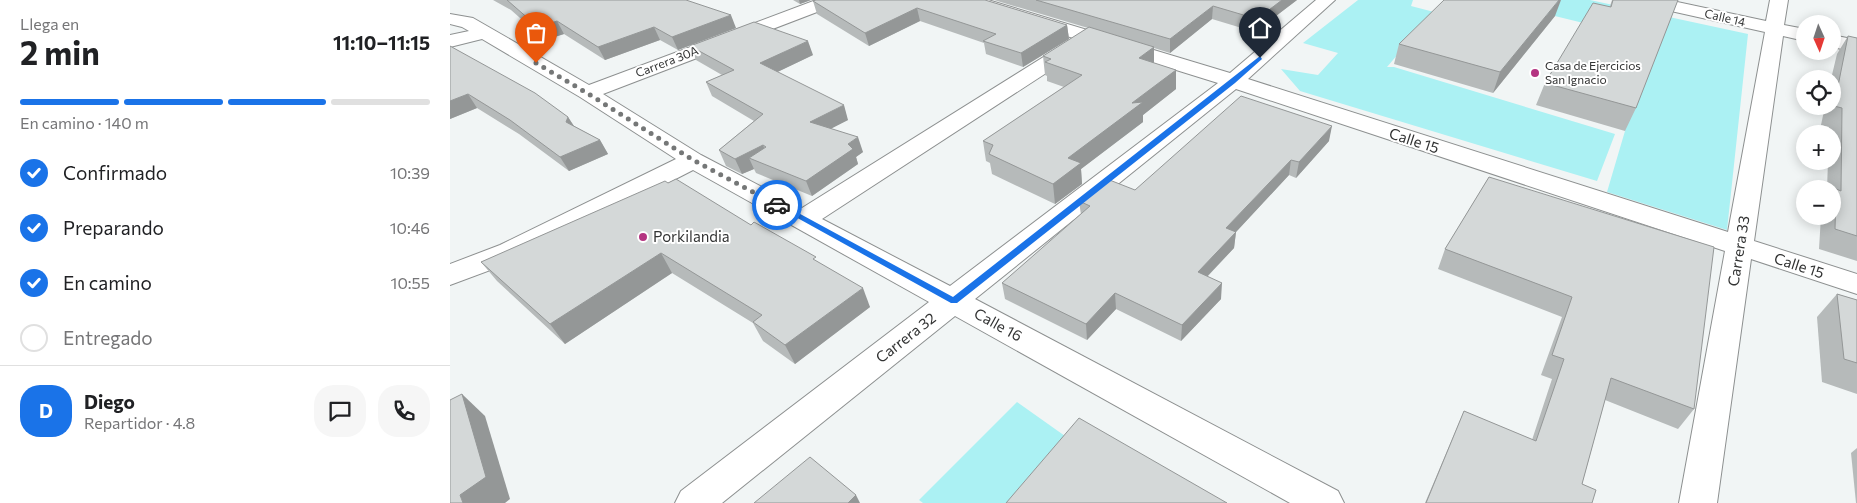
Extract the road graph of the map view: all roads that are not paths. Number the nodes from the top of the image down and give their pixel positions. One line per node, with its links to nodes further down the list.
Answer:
1 (832, 0): 13 (street, Carrera 30A)
2 (970, 0): 9 (street, Calle 15)
3 (1326, 0): 12 (street, Carrera 32)
4 (1644, 0): 7 (street, Calle 14)
5 (1780, 0): 7 (street, Carrera 33)
6 (463, 24): 13 (street, Calle 16)
7 (1774, 29): 8 (street, Calle 14); 16 (street, Carrera 33)
8 (1796, 33)
9 (1087, 37): 12 (street, Calle 15); 15 (street)
10 (1841, 43): 11 (street)
11 (1857, 46)
12 (1233, 81): 16 (street, Calle 15); 19 (street, Carrera 32)
13 (587, 93): 14 (street, Calle 16)
14 (693, 160): 15 (street, Calle 16); 17 (street)
15 (803, 219): 19 (street, Calle 16)
16 (1739, 247): 18 (street, Calle 15); 22 (street, Carrera 33)
17 (450, 275)
18 (1857, 284)
19 (954, 301): 20 (street, Carrera 32); 21 (street, Calle 16)
20 (694, 503)
21 (1325, 503)
22 (1698, 503)

